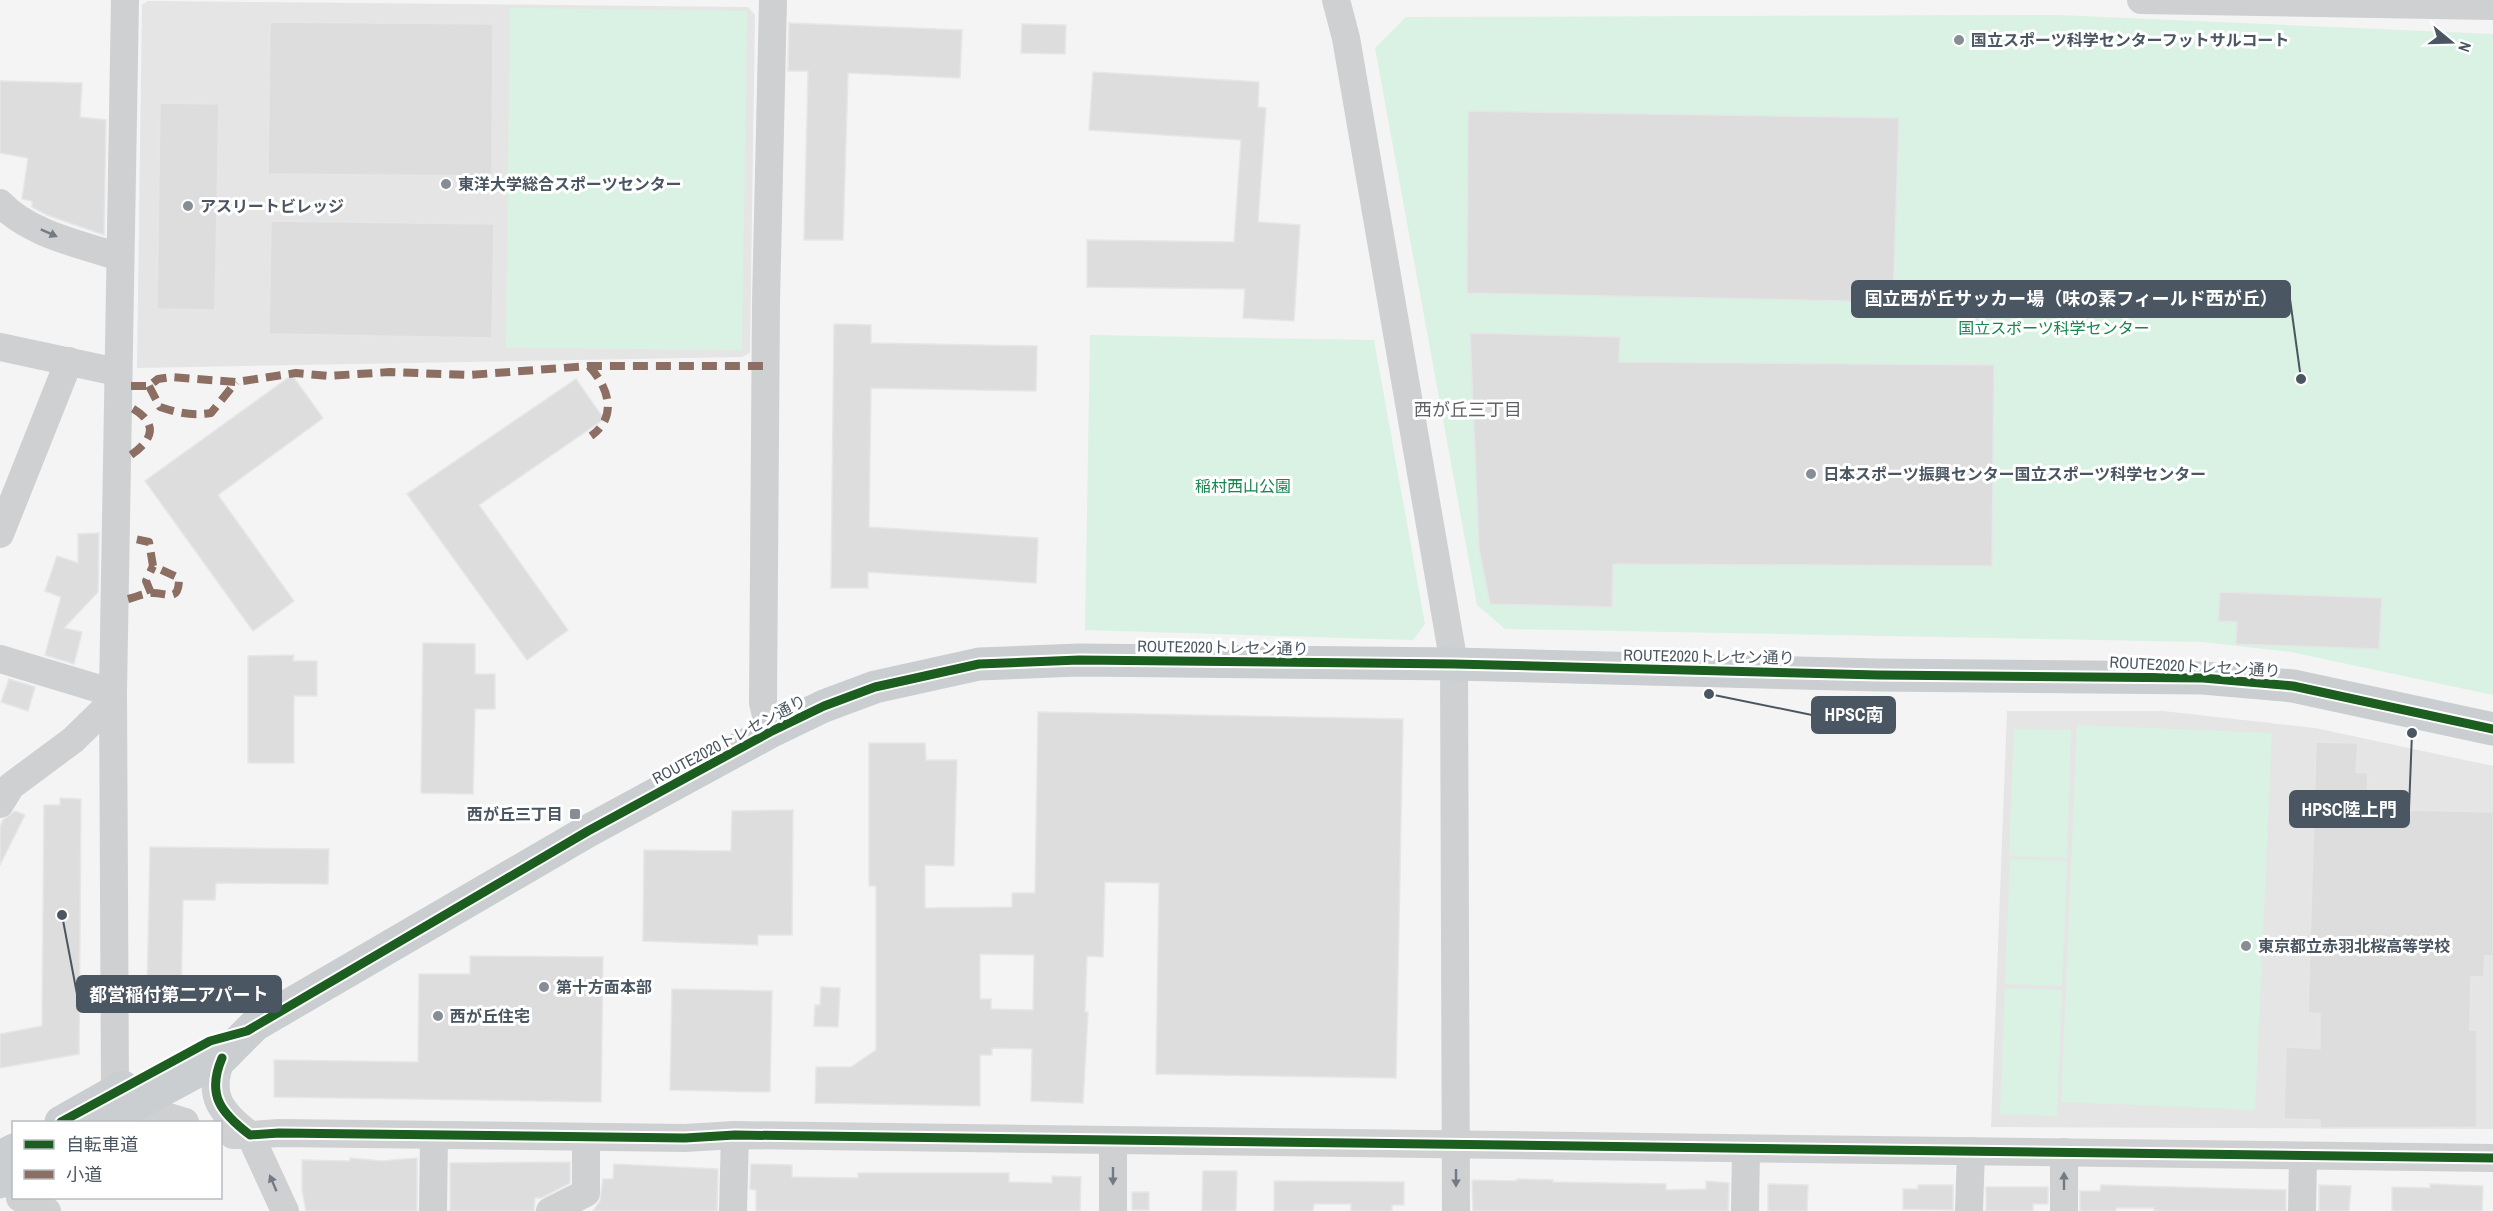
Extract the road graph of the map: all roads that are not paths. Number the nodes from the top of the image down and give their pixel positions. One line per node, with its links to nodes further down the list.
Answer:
1 (125, 0): 8 (street)
2 (773, 0): 17 (street)
3 (1336, 0): 14 (street)
4 (2141, 0): 5 (street)
5 (2174, 0): 6 (street)
6 (2493, 6)
7 (0, 203): 8 (street, one-way to 8)
8 (119, 257): 11 (street)
9 (0, 346): 10 (street)
10 (69, 362): 11 (street); 12 (street)
11 (117, 372): 15 (street)
12 (0, 534)
13 (0, 659): 15 (street)
14 (1454, 664): 16 (main road, ROUTE2020トレセン通り); 17 (main road, ROUTE2020トレセン通り); 31 (street)
15 (113, 697): 18 (street); 21 (street)
16 (2493, 729)
17 (770, 732): 19 (main road, ROUTE2020トレセン通り)
18 (4, 792)
19 (247, 1031): 20 (main road, ROUTE2020トレセン通り); 21 (main road, ROUTE2020トレセン通り)
20 (222, 1058): 21 (main road, ROUTE2020トレセン通り); 26 (street)
21 (124, 1099): 22 (main road, ROUTE2020トレセン通り); 23 (main road, ROUTE2020トレセン通り); 24 (street)
22 (64, 1121)
23 (104, 1121)
24 (182, 1121)
25 (222, 1133): 26 (street)
26 (250, 1135): 28 (street); 39 (street, one-way to 26)
27 (735, 1135): 29 (street); 30 (street); 42 (street)
28 (434, 1136): 29 (street); 40 (street)
29 (586, 1137): 41 (street)
30 (1113, 1140): 31 (street); 43 (street, one-way to 43)
31 (1456, 1144): 32 (street); 44 (street, one-way to 44)
32 (1746, 1150): 33 (street); 45 (street)
33 (1971, 1151): 34 (street); 46 (street)
34 (2064, 1152): 35 (street); 47 (street, one-way to 34)
35 (2303, 1156): 36 (street); 48 (street)
36 (2493, 1158)
37 (35, 1199): 38 (street)
38 (47, 1211)
39 (285, 1211)
40 (434, 1211)
41 (550, 1211)
42 (734, 1211)
43 (1113, 1211)
44 (1456, 1211)
45 (1745, 1211)
46 (1969, 1211)
47 (2064, 1211)
48 (2302, 1211)

